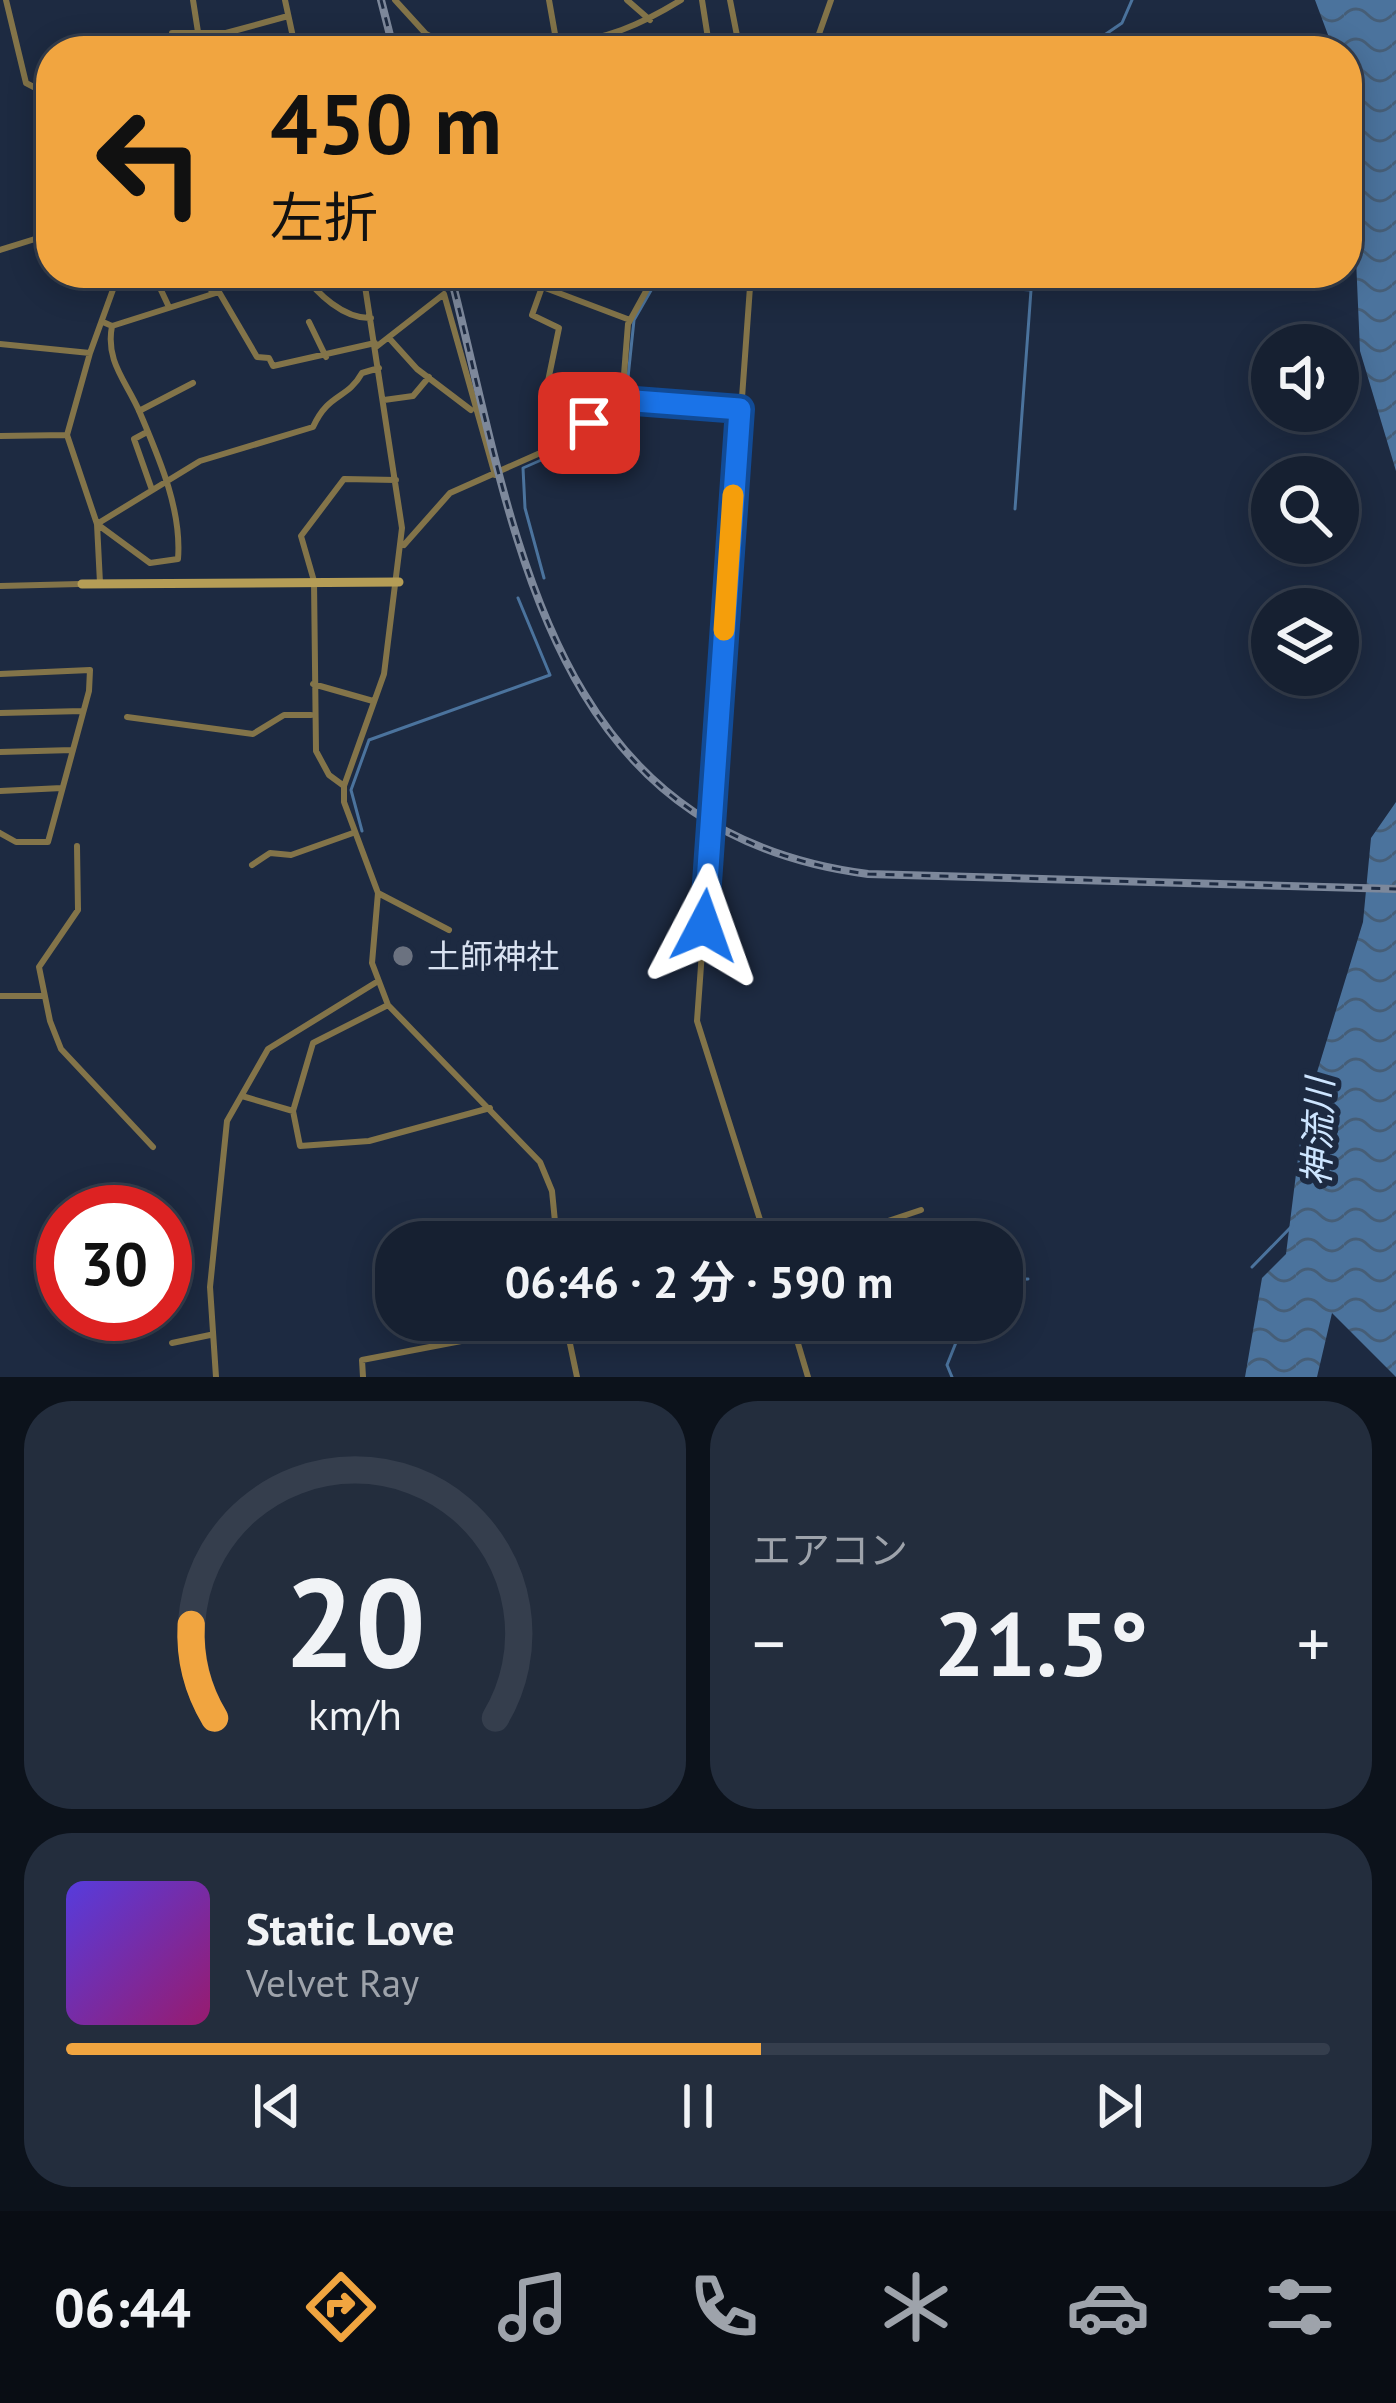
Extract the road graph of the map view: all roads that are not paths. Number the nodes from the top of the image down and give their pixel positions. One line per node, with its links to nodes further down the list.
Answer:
1 (6, 0): 22 (street)
2 (193, 0): 14 (street)
3 (285, 0): 11 (street)
4 (395, 0): 16 (street)
5 (549, 0): 17 (street)
6 (628, 0): 12 (street)
7 (681, 0): 12 (street)
8 (702, 0): 19 (street)
9 (730, 0): 20 (street)
10 (831, 0): 21 (street)
11 (288, 16): 14 (street); 15 (street)
12 (650, 20): 18 (street)
13 (172, 33): 14 (street)
14 (203, 34)
15 (293, 36)
16 (429, 36)
17 (556, 36)
18 (613, 36)
19 (708, 36)
20 (737, 36)
21 (818, 36)
22 (36, 89)
23 (36, 239): 24 (street)
24 (0, 250)
25 (114, 288): 38 (street)
26 (160, 288): 35 (street)
27 (210, 288): 34 (street)
28 (318, 288): 36 (street)
29 (365, 288): 36 (street)
30 (539, 288): 57 (street)
31 (545, 288): 37 (street)
32 (648, 288): 37 (street)
33 (750, 288): 51 (street)
34 (212, 292): 35 (street); 45 (street)
35 (168, 305): 40 (street)
36 (370, 318): 43 (street)
37 (630, 320): 50 (street)
38 (103, 322): 40 (street); 44 (street)
39 (309, 322): 45 (street)
40 (112, 326): 52 (street)
41 (389, 338): 43 (street); 47 (street); 53 (street)
42 (0, 344): 44 (street)
43 (375, 345): 45 (street); 46 (street)
44 (90, 353): 55 (street)
45 (326, 357)
46 (380, 368): 49 (street); 60 (street)
47 (429, 377): 49 (street); 53 (street)
48 (193, 382): 52 (street)
49 (384, 400): 59 (street)
50 (622, 400): 51 (street); 57 (street)
51 (740, 409): 97 (street)
52 (140, 411): 54 (street)
53 (475, 413): 58 (street)
54 (147, 432): 60 (street); 61 (street)
55 (67, 435): 56 (street); 62 (street)
56 (0, 436)
57 (556, 446): 58 (street)
58 (495, 475): 63 (street)
59 (397, 480): 63 (street); 64 (street)
60 (165, 483): 61 (street); 62 (street)
61 (152, 490): 62 (street)
62 (97, 524): 67 (street)
63 (401, 548): 65 (street)
64 (314, 581): 65 (street); 67 (street); 70 (street)
65 (399, 582): 71 (street)
66 (82, 584): 67 (street); 68 (street)
67 (100, 584)
68 (0, 586)
69 (0, 674): 72 (street)
70 (313, 684): 71 (street); 74 (street)
71 (374, 702): 78 (street)
72 (83, 711): 73 (street); 76 (street)
73 (0, 713)
74 (311, 715): 75 (street); 78 (street)
75 (127, 717)
76 (73, 750): 77 (street); 79 (street)
77 (0, 752)
78 (344, 786): 82 (street)
79 (62, 788): 80 (street); 81 (street)
80 (0, 791)
81 (0, 833)
82 (355, 833): 84 (street); 85 (street)
83 (77, 846): 88 (street)
84 (252, 866)
85 (378, 893): 86 (street); 87 (street)
86 (449, 930)
87 (375, 983): 90 (street); 91 (street)
88 (44, 995): 89 (street); 94 (street)
89 (0, 996)
90 (388, 1005): 92 (street); 93 (street)
91 (242, 1096): 93 (street); 99 (street)
92 (490, 1108): 93 (street); 96 (street)
93 (293, 1111)
94 (153, 1147)
95 (921, 1210): 98 (street)
96 (555, 1221)
97 (760, 1221)
98 (888, 1221)
99 (209, 1335): 103 (street); 104 (street)
100 (462, 1341): 105 (street)
101 (571, 1341): 106 (street)
102 (797, 1341): 107 (street)
103 (172, 1343)
104 (216, 1377)
105 (362, 1377)
106 (577, 1377)
107 (808, 1377)

